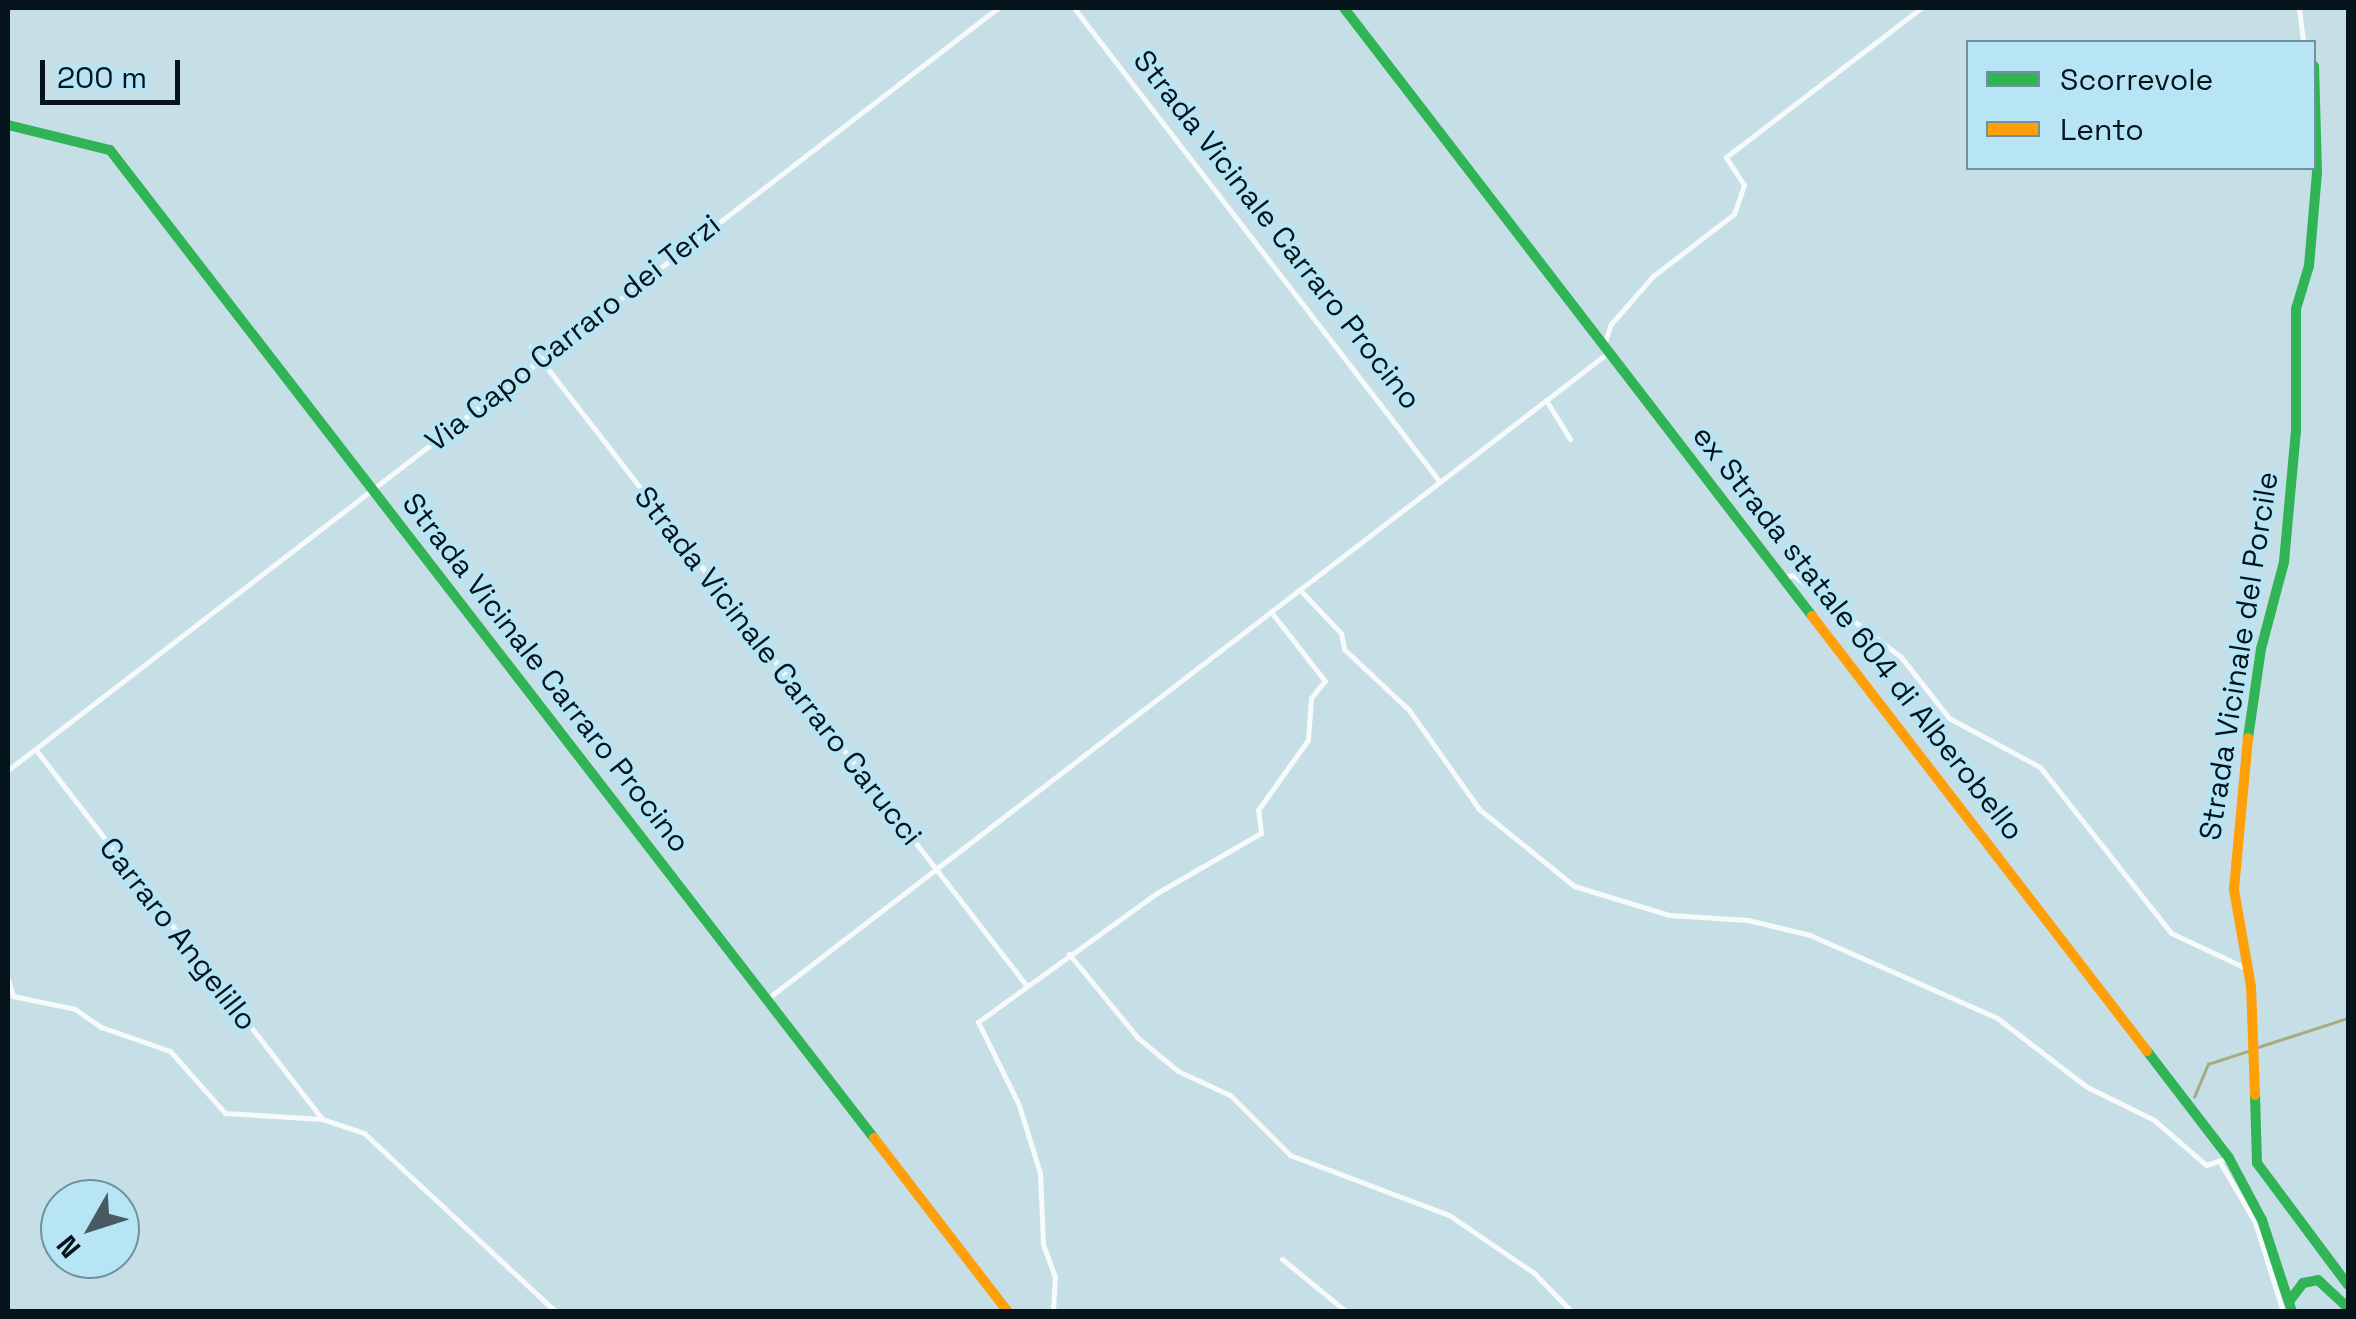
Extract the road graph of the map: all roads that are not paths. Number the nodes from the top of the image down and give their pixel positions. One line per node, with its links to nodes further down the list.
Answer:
1 (998, 8): 11 (street, Via Capo Carraro dei Terzi)
2 (1074, 8): 14 (street, Strada Vicinale Carraro Procino)
3 (1344, 8): 10 (street, ex Strada statale 604 di Alberobello)
4 (1921, 8): 10 (street)
5 (2299, 8): 6 (street)
6 (2304, 40)
7 (2316, 72): 23 (street, Strada Vicinale del Porcile)
8 (8, 125): 15 (street, Strada Vicinale Carraro Procino)
9 (531, 347): 11 (street, Strada Vicinale Carraro Carucci)
10 (1607, 348): 12 (street); 16 (street, ex Strada statale 604 di Alberobello)
11 (540, 359): 15 (street, Via Capo Carraro dei Terzi); 21 (street, Strada Vicinale Carraro Carucci)
12 (1546, 400): 13 (street); 14 (street)
13 (1570, 439)
14 (1440, 482): 17 (street)
15 (372, 488): 19 (street, Via Capo Carraro dei Terzi); 26 (street, Strada Vicinale Carraro Procino)
16 (1784, 577): 23 (street); 28 (street, ex Strada statale 604 di Alberobello)
17 (1300, 590): 18 (street); 28 (street)
18 (1271, 612): 21 (street); 22 (street)
19 (35, 749): 20 (street, Via Capo Carraro dei Terzi); 27 (street, Carraro Angelillo)
20 (8, 770)
21 (936, 870): 25 (street, Strada Vicinale Carraro Carucci); 26 (street)
22 (1069, 953): 25 (street); 37 (street)
23 (2248, 970): 30 (street, Strada Vicinale del Porcile)
24 (8, 979): 27 (street)
25 (1026, 984): 35 (street)
26 (767, 1000): 34 (street, Strada Vicinale Carraro Procino)
27 (322, 1119): 33 (street)
28 (2225, 1161): 32 (street, ex Strada statale 604 di Alberobello)
29 (1282, 1259): 36 (street)
30 (2348, 1285)
31 (2348, 1308): 32 (street)
32 (2288, 1309)
33 (556, 1312)
34 (1008, 1312)
35 (1053, 1312)
36 (1347, 1312)
37 (1572, 1312)

